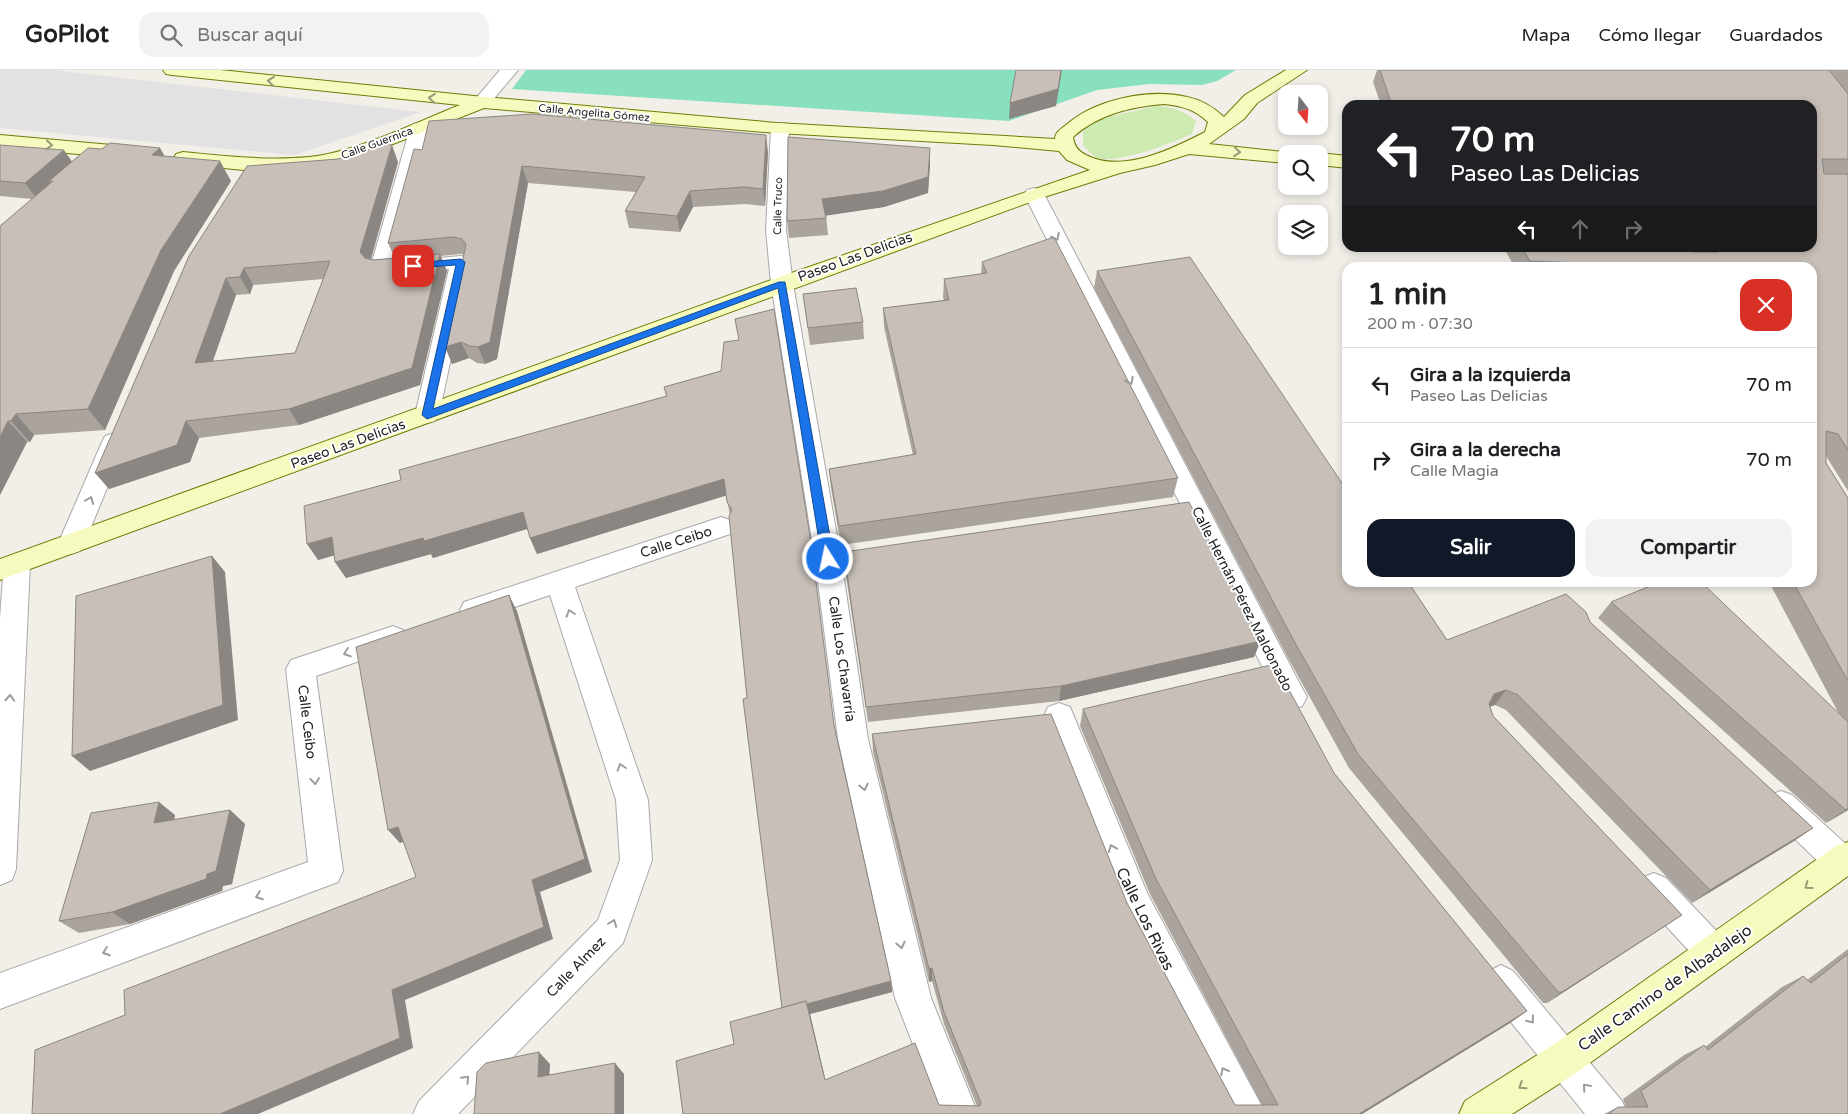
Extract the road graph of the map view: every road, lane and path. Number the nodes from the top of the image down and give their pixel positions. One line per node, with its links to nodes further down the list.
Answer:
1 (172, 70): 6 (street, Calle Angelita Gómez, one-way to 1)
2 (509, 70): 6 (street)
3 (1298, 70): 4 (street)
4 (1252, 99): 5 (street); 10 (street)
5 (1182, 101): 7 (street, Calle Angelita Gómez); 10 (street)
6 (481, 104): 8 (street, Calle Guernica); 9 (street, Calle Angelita Gómez)
7 (1073, 126): 12 (street, Calle Angelita Gómez); 15 (street, Paseo Las Delicias)
8 (420, 128): 17 (street, Calle Guernica); 25 (street)
9 (780, 128): 12 (street, Calle Angelita Gómez); 24 (street, Calle Truco)
10 (1214, 135): 13 (street)
11 (0, 141): 14 (street, one-way to 14)
12 (1018, 141): 15 (street, Calle Angelita Gómez)
13 (1188, 148): 18 (street, one-way to 18); 21 (street)
14 (107, 151): 16 (street); 22 (street)
15 (1069, 151): 21 (street, Calle Angelita Gómez); 23 (street, Paseo Las Delicias)
16 (136, 154)
17 (166, 156)
18 (1278, 156)
19 (1328, 160): 20 (street)
20 (1342, 161)
21 (1114, 168): 23 (street, Paseo Las Delicias)
22 (86, 169)
23 (1034, 194): 24 (street, Paseo Las Delicias); 27 (street, Calle Hernán Pérez Maldonado, one-way to 27)
24 (782, 284): 25 (street, Paseo Las Delicias); 46 (street, Calle Los Chavarría, one-way to 46)
25 (427, 415): 30 (street, Paseo Las Delicias)
26 (121, 426): 30 (street, one-way to 26)
27 (1194, 505): 28 (street); 33 (street, Calle Hernán Pérez Maldonado)
28 (1164, 510)
29 (721, 527): 32 (street, Calle Ceibo)
30 (71, 544): 31 (street, Paseo Las Delicias)
31 (9, 567): 40 (street, one-way to 31)
32 (559, 581): 43 (street, Calle Ceibo, one-way to 43); 45 (street, Calle Almez, one-way to 32)
33 (1275, 666): 34 (street); 36 (street, Calle Hernán Pérez Maldonado)
34 (1246, 672)
35 (1059, 715): 47 (street, Calle Los Rivas, one-way to 35)
36 (1303, 718)
37 (1762, 788): 38 (street)
38 (1845, 859): 41 (street, Calle Camino de Albadalejo, one-way to 41)
39 (1634, 868): 41 (street)
40 (0, 869)
41 (1714, 953): 44 (street, Calle Camino de Albadalejo)
42 (1483, 961): 44 (street, one-way to 44)
43 (0, 991)
44 (1563, 1060): 48 (street, Calle Camino de Albadalejo, one-way to 48); 49 (street, one-way to 44)
45 (432, 1114)
46 (959, 1114)
47 (1247, 1114)
48 (1478, 1114)
49 (1610, 1114)

